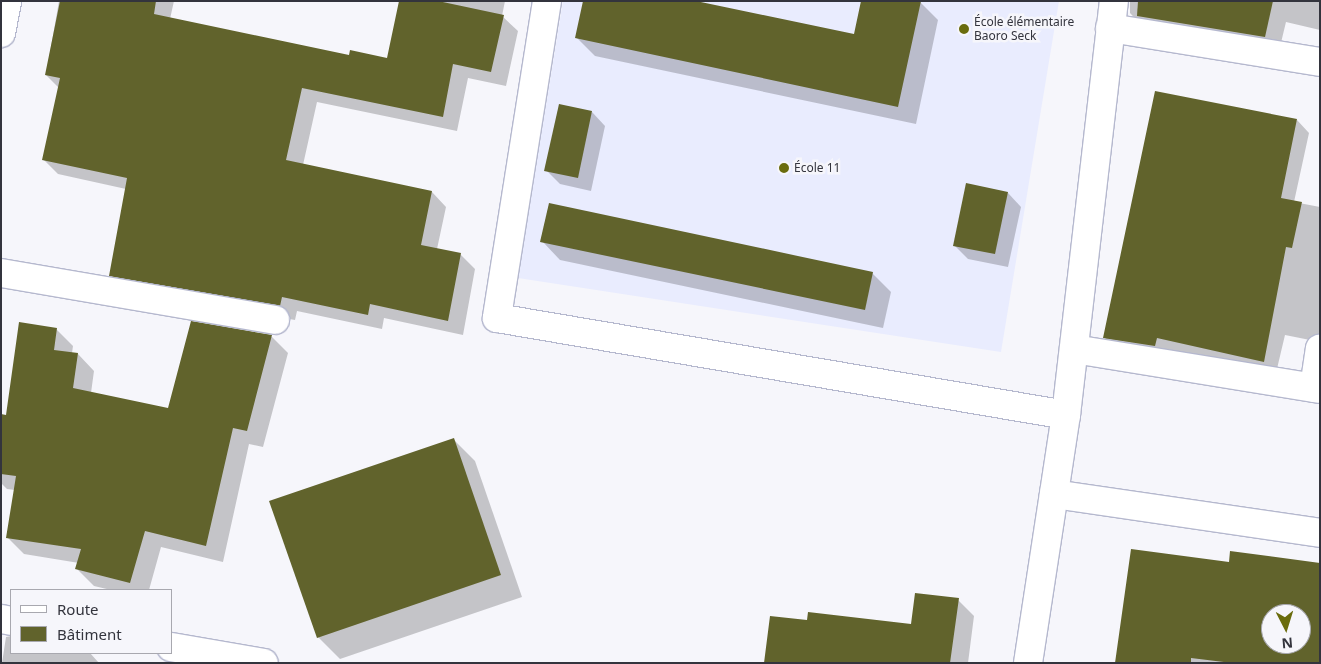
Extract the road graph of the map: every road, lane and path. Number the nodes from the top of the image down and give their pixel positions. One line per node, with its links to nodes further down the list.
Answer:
1 (6, 1): 5 (street)
2 (547, 1): 12 (street)
3 (1114, 1): 4 (street)
4 (1110, 28): 6 (street); 10 (street)
5 (1, 33)
6 (1320, 62)
7 (1, 273): 8 (street)
8 (275, 320)
9 (1320, 348): 11 (street)
10 (1074, 349): 11 (street); 12 (street)
11 (1317, 389)
12 (1066, 415): 13 (street)
13 (1054, 494): 14 (street); 17 (street)
14 (1320, 533)
15 (186, 654): 16 (street)
16 (264, 663)
17 (1028, 663)

